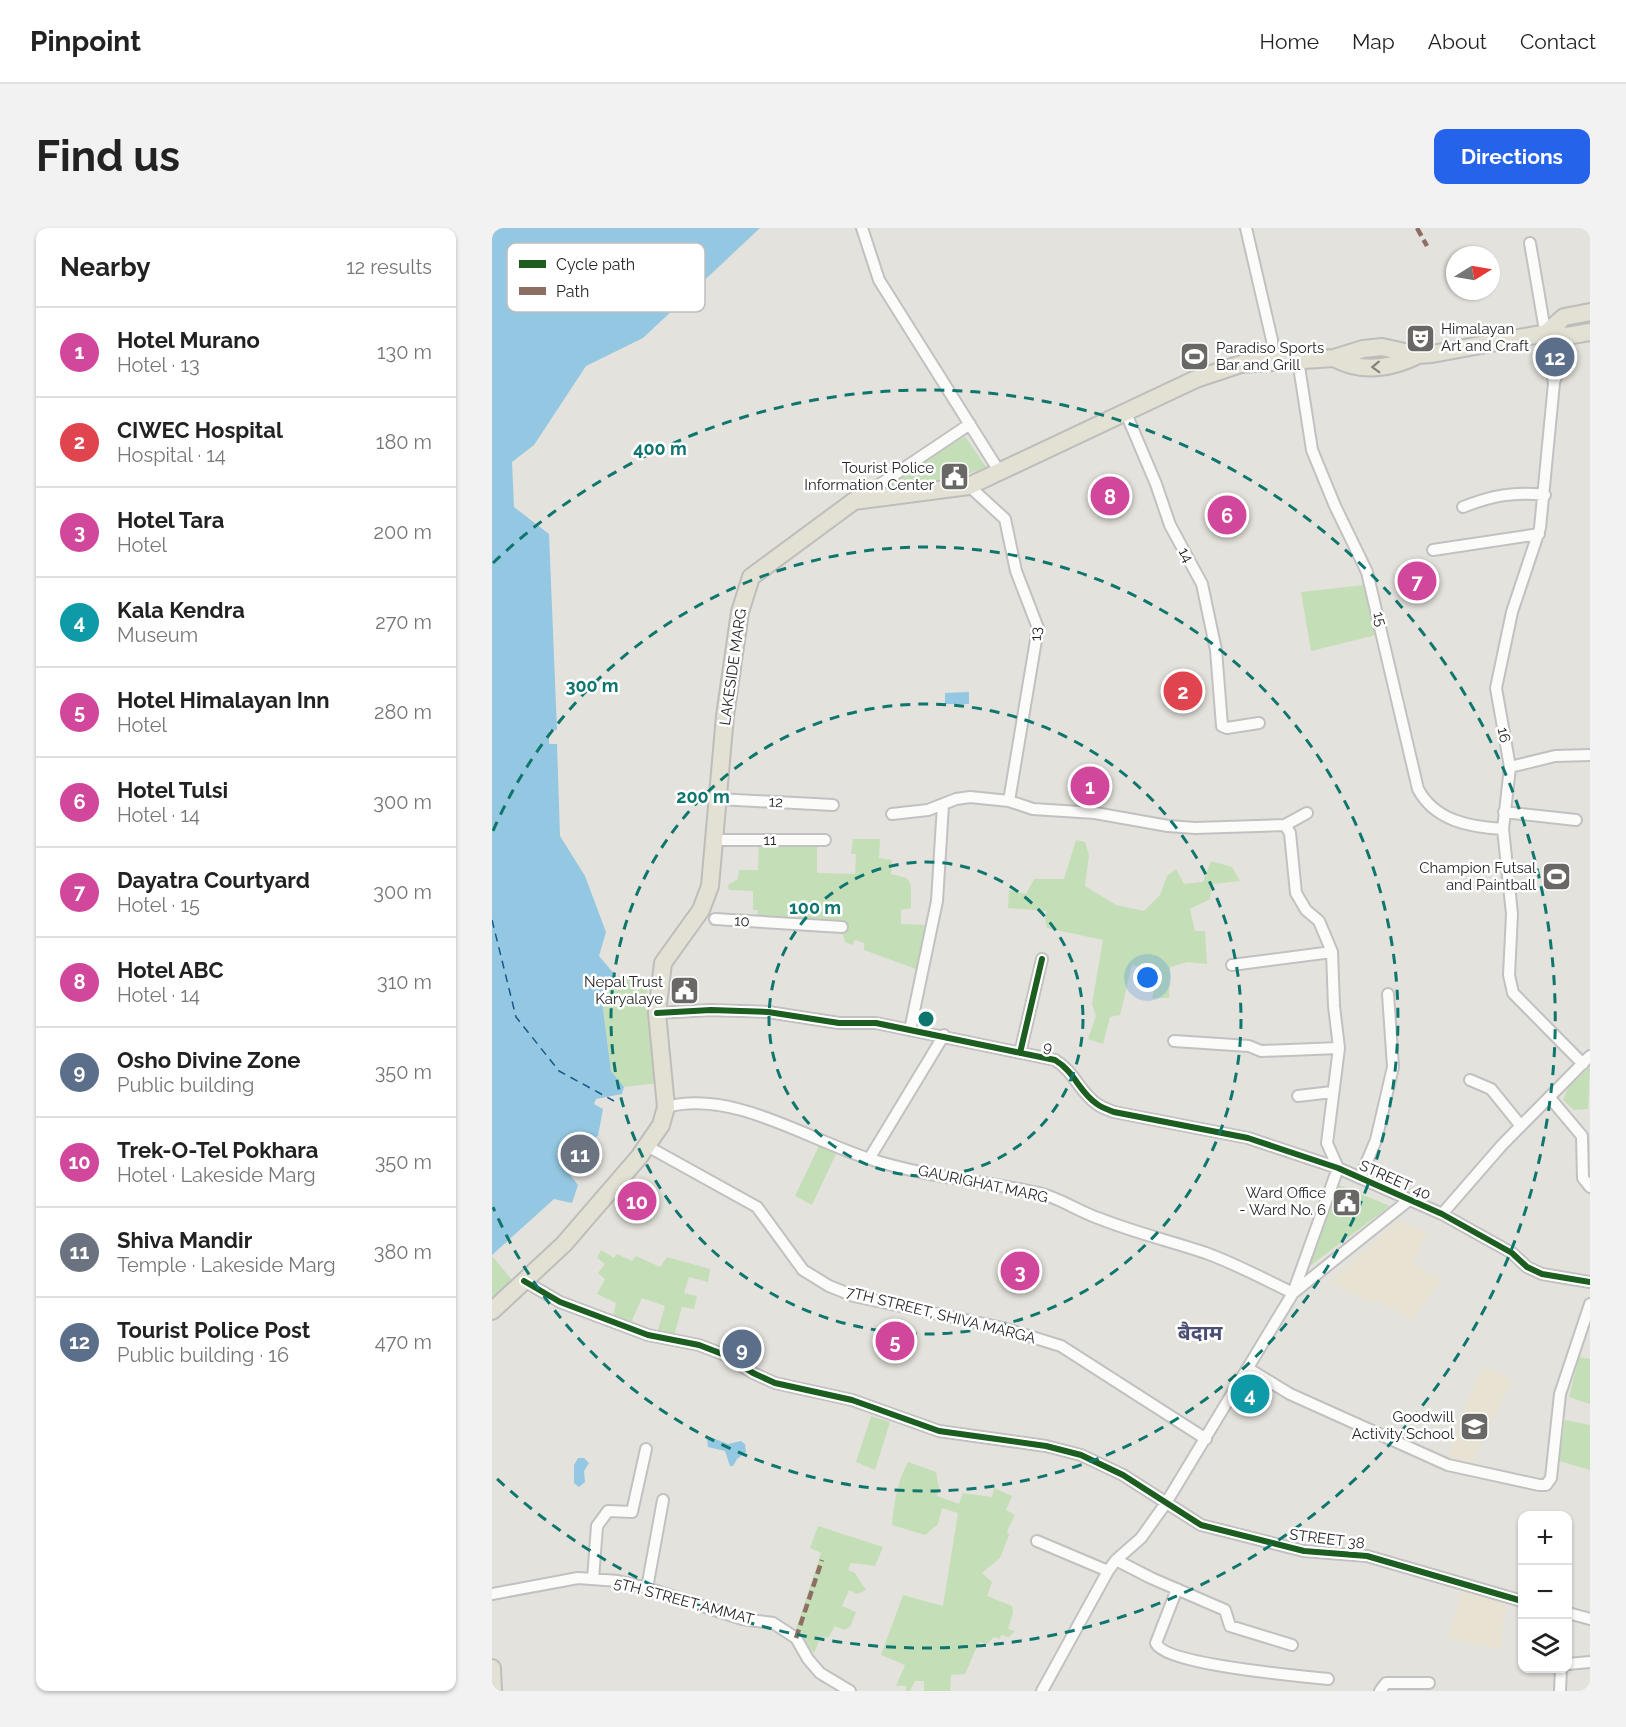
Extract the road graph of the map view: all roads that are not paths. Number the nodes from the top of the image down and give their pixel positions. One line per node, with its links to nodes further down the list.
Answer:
1 (862, 228): 12 (street)
2 (1246, 228): 9 (street)
3 (1530, 243): 6 (street, 16)
4 (1590, 312): 6 (main road)
5 (1590, 332): 7 (main road)
6 (1546, 333): 7 (main road); 8 (main road, LAKESIDE MARG); 10 (street, 16 / 16)
7 (1567, 336): 10 (street, 16 / 16)
8 (1298, 360): 9 (main road, LAKESIDE MARG); 32 (street, 15 / 15)
9 (1273, 362): 11 (main road, LAKESIDE MARG)
10 (1554, 383): 15 (street, 16 / 16)
11 (1125, 411): 13 (main road, LAKESIDE MARG); 20 (street, 14 / 14)
12 (970, 424): 13 (street); 16 (street)
13 (999, 471): 14 (main road, LAKESIDE MARG)
14 (969, 486): 16 (main road, LAKESIDE MARG); 24 (street, 13 / 13)
15 (1545, 495): 17 (street); 18 (street, 16 / 16)
16 (854, 501): 23 (main road, LAKESIDE MARG)
17 (1463, 507)
18 (1539, 534): 19 (street); 22 (street, 16 / 16)
19 (1433, 550)
20 (1259, 723)
21 (1590, 755): 22 (street)
22 (1510, 767): 27 (street, 16 / 16)
23 (718, 799): 25 (street, 12 / 12); 33 (main road, LAKESIDE MARG)
24 (1009, 801): 26 (street); 31 (street)
25 (833, 805)
26 (943, 806): 29 (street); 42 (street)
27 (1504, 812): 30 (street); 32 (street, 16 / 16)
28 (1307, 813): 31 (street)
29 (892, 814)
30 (1576, 820)
31 (1285, 825): 37 (street)
32 (1503, 829): 47 (street, 16 / 16)
33 (714, 840): 34 (street, 11 / 11); 41 (main road, LAKESIDE MARG)
34 (825, 840)
35 (715, 919): 36 (street, 10 / 10)
36 (842, 927)
37 (1332, 952): 39 (street); 45 (street)
38 (1042, 959): 46 (street)
39 (1232, 965)
40 (1388, 994): 57 (street)
41 (657, 1013): 42 (street, 9 / 9); 52 (main road, LAKESIDE MARG)
42 (910, 1030): 43 (street, 9 / 9)
43 (944, 1035): 46 (street, 9 / 9); 55 (street)
44 (1174, 1041): 45 (street)
45 (1339, 1048): 49 (street)
46 (1020, 1053): 56 (street, 9 / 9)
47 (1586, 1060): 51 (street)
48 (1470, 1080): 53 (street)
49 (1332, 1092): 50 (street); 56 (street)
50 (1298, 1096)
51 (1550, 1098): 53 (street); 58 (street)
52 (666, 1107): 54 (main road, LAKESIDE MARG); 55 (street, GAURIGHAT MARG)
53 (1521, 1126): 60 (street)
54 (647, 1146): 61 (main road, LAKESIDE MARG); 67 (street, 7TH STREET, SHIVA MARGA)
55 (869, 1159): 63 (street, GAURIGHAT MARG)
56 (1338, 1168): 57 (street, STREET 40); 63 (street)
57 (1360, 1178): 59 (street, STREET 40)
58 (1590, 1187)
59 (1409, 1200): 60 (street, STREET 40); 63 (street)
60 (1442, 1214): 62 (street, STREET 40)
61 (524, 1281): 65 (main road, LAKESIDE MARG); 70 (street, STREET 38)
62 (1590, 1282)
63 (1293, 1293): 66 (street)
64 (1590, 1304): 66 (street)
65 (492, 1311)
66 (1249, 1369): 67 (street)
67 (1206, 1439): 70 (street)
68 (646, 1449): 74 (street)
69 (663, 1500): 75 (street)
70 (1166, 1503): 72 (street); 78 (street, STREET 38)
71 (1037, 1541): 73 (street)
72 (1116, 1560): 73 (street); 76 (street)
73 (1108, 1571): 90 (street)
74 (593, 1579): 75 (street, 5TH STREET,AMMAT); 77 (street, 5TH STREET,AMMAT)
75 (646, 1588): 89 (street, 5TH STREET,AMMAT)
76 (1177, 1589): 81 (street); 86 (street)
77 (492, 1594)
78 (1518, 1600)
79 (1572, 1614): 80 (street)
80 (1590, 1619)
81 (1292, 1645)
82 (1590, 1662): 83 (street)
83 (1572, 1664)
84 (492, 1668): 88 (main road)
85 (1561, 1673): 92 (street)
86 (1328, 1679)
87 (1429, 1683): 91 (street)
88 (493, 1691)
89 (850, 1691)
90 (1042, 1691)
91 (1380, 1691)
92 (1560, 1691)

